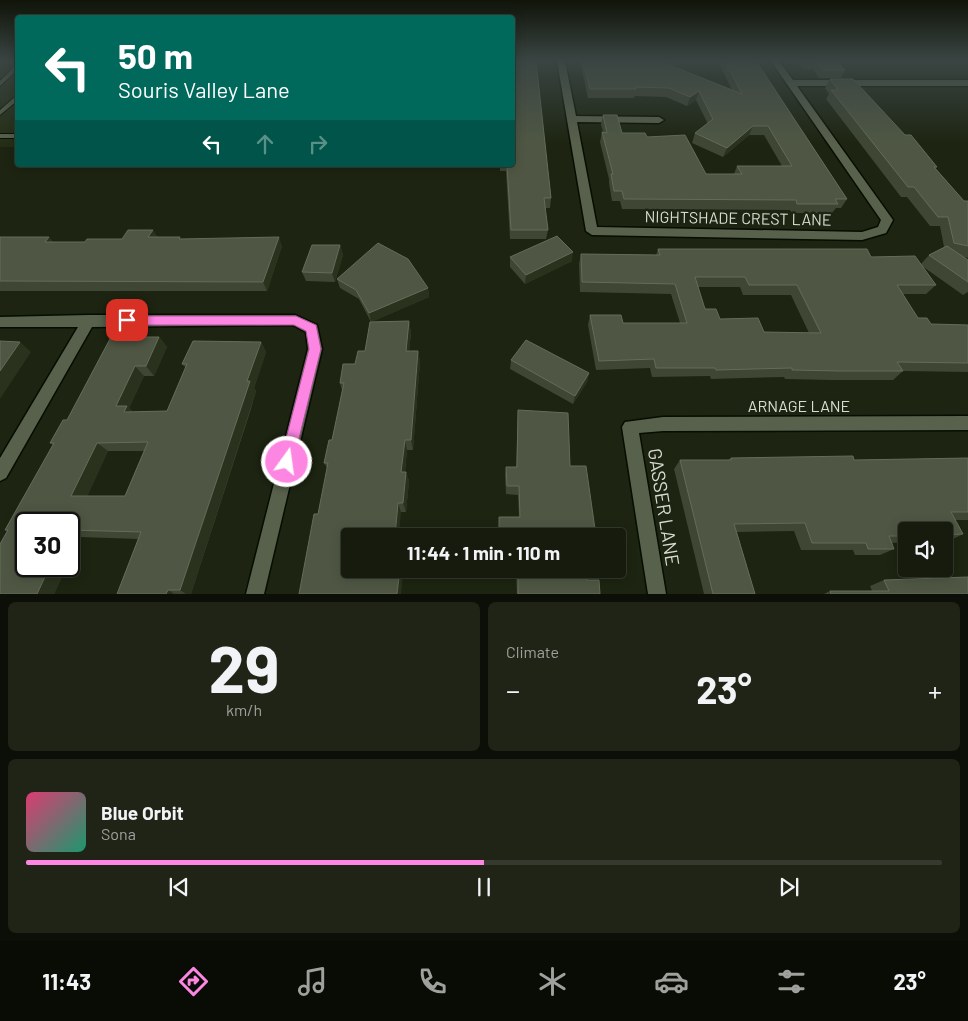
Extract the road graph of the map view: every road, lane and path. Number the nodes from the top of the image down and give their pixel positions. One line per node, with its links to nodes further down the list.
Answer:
1 (566, 89): 5 (street)
2 (796, 89): 5 (street, NIGHTSHADE CREST LANE)
3 (15, 100): 4 (lane)
4 (0, 113)
5 (571, 119): 6 (street)
6 (659, 120)
7 (0, 136): 8 (lane)
8 (15, 136)
9 (89, 320): 10 (street); 13 (street); 14 (street)
10 (0, 322)
11 (968, 423): 12 (street, ARNAGE LANE)
12 (630, 427): 15 (street, GASSER LANE)
13 (0, 472)
14 (255, 594)
15 (657, 594)

